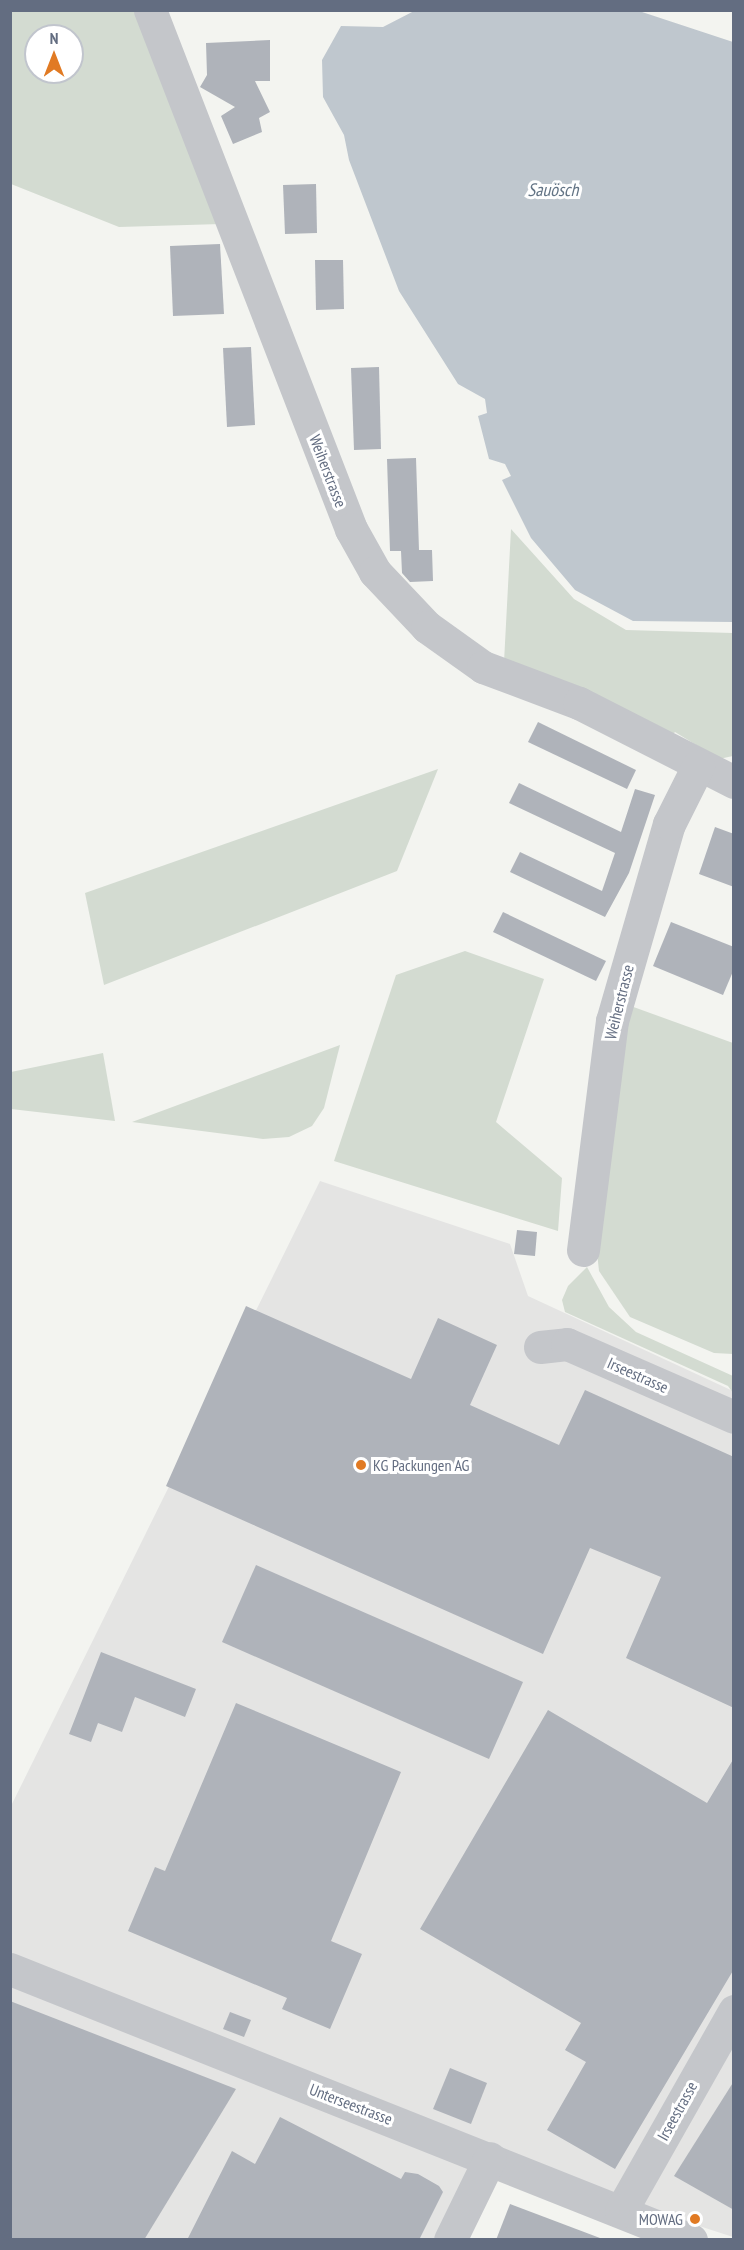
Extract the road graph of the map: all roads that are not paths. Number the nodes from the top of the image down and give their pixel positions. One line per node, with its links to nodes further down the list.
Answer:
1 (150, 10): 2 (street, Weiherstrasse)
2 (698, 766): 3 (street, Weiherstrasse); 4 (street, Weiherstrasse)
3 (734, 782)
4 (583, 1250)
5 (540, 1347): 6 (street, Irseestrasse)
6 (734, 1417)
7 (10, 1969): 9 (street, Unterseestrasse)
8 (734, 2011): 10 (street, Irseestrasse)
9 (490, 2158): 10 (street, Unterseestrasse); 11 (street)
10 (621, 2211): 12 (street, Unterseestrasse)
11 (450, 2240)
12 (691, 2240)

